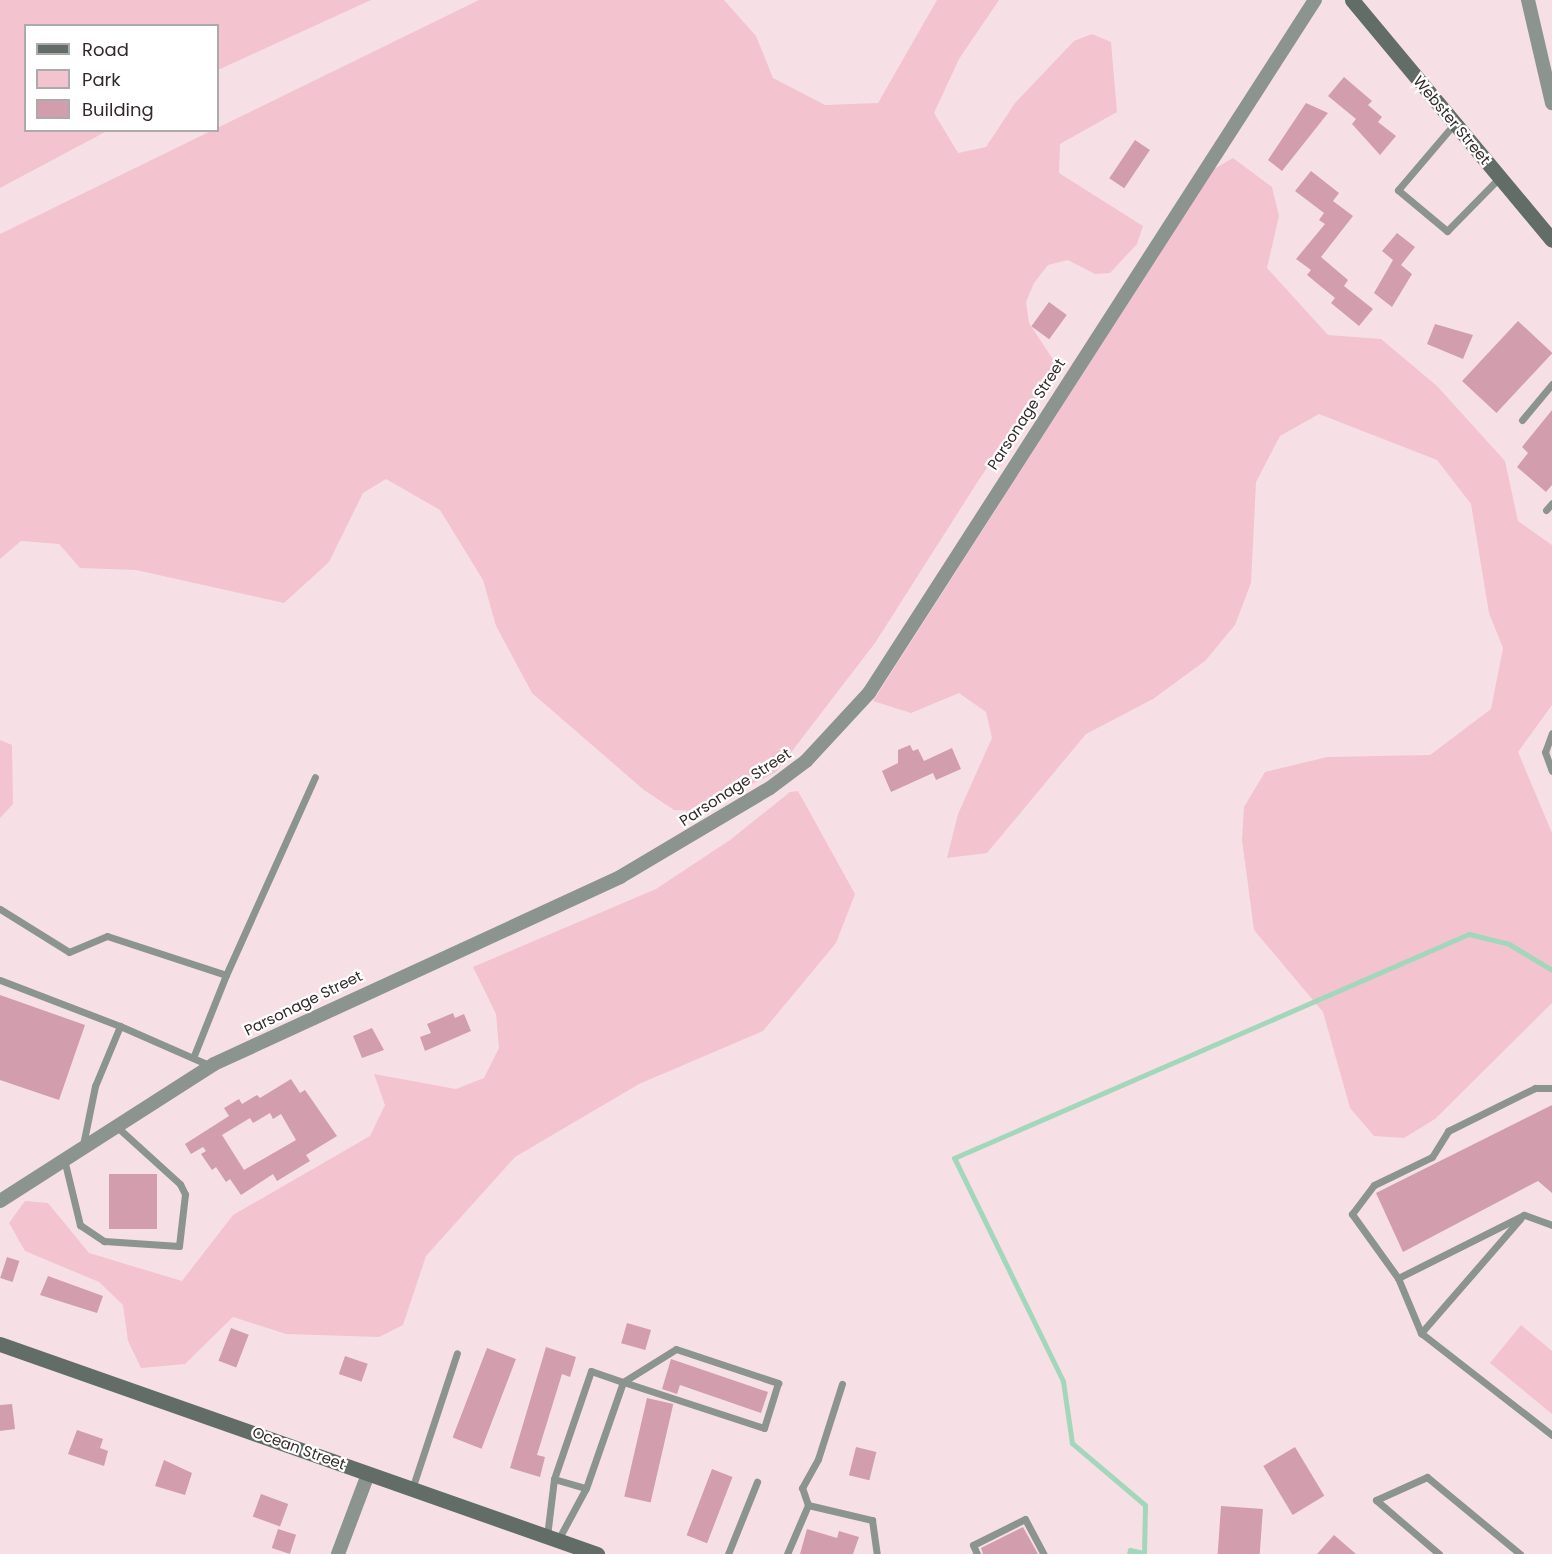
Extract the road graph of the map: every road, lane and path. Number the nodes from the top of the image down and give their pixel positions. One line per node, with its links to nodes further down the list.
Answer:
1 (1315, 0): 20 (street, Parsonage Street)
2 (1352, 0): 5 (main road, Webster Street)
3 (1528, 0): 4 (street)
4 (1552, 103)
5 (1455, 123): 6 (main road, Webster Street); 6 (lane)
6 (1500, 177): 7 (main road, Webster Street)
7 (1552, 240)
8 (1552, 384): 9 (lane)
9 (1522, 420)
10 (1552, 503): 11 (lane)
11 (1546, 510)
12 (1552, 733): 13 (lane)
13 (1552, 771)
14 (315, 777): 16 (lane)
15 (0, 909): 16 (lane)
16 (225, 975): 19 (lane)
17 (0, 980): 18 (lane)
18 (120, 1026): 19 (lane); 23 (lane)
19 (194, 1058): 20 (lane)
20 (211, 1066): 22 (street, Parsonage Street)
21 (1552, 1088): 28 (lane)
22 (115, 1124): 23 (street, Parsonage Street); 24 (lane)
23 (83, 1146): 24 (street, Parsonage Street)
24 (64, 1158): 25 (street, Parsonage Street)
25 (0, 1201)
26 (1524, 1215): 27 (lane); 28 (lane); 29 (lane)
27 (1552, 1224)
28 (1398, 1278): 29 (lane)
29 (1421, 1333): 34 (lane)
30 (0, 1344): 35 (main road, Ocean Street)
31 (457, 1353): 39 (lane)
32 (623, 1382): 32 (lane); 36 (lane); 38 (lane)
33 (842, 1384): 40 (lane)
34 (1552, 1435)
35 (368, 1474): 39 (main road, Ocean Street); 42 (street)
36 (554, 1479): 38 (lane); 41 (lane)
37 (757, 1482): 44 (lane)
38 (586, 1488): 41 (lane)
39 (412, 1489): 41 (main road, Ocean Street)
40 (808, 1505): 45 (lane); 46 (lane)
41 (552, 1538): 43 (main road, Ocean Street)
42 (338, 1554)
43 (597, 1554)
44 (728, 1554)
45 (787, 1554)
46 (877, 1554)
47 (977, 1554): 48 (lane)
48 (1044, 1554)
49 (1439, 1554): 50 (lane)
50 (1521, 1554)

